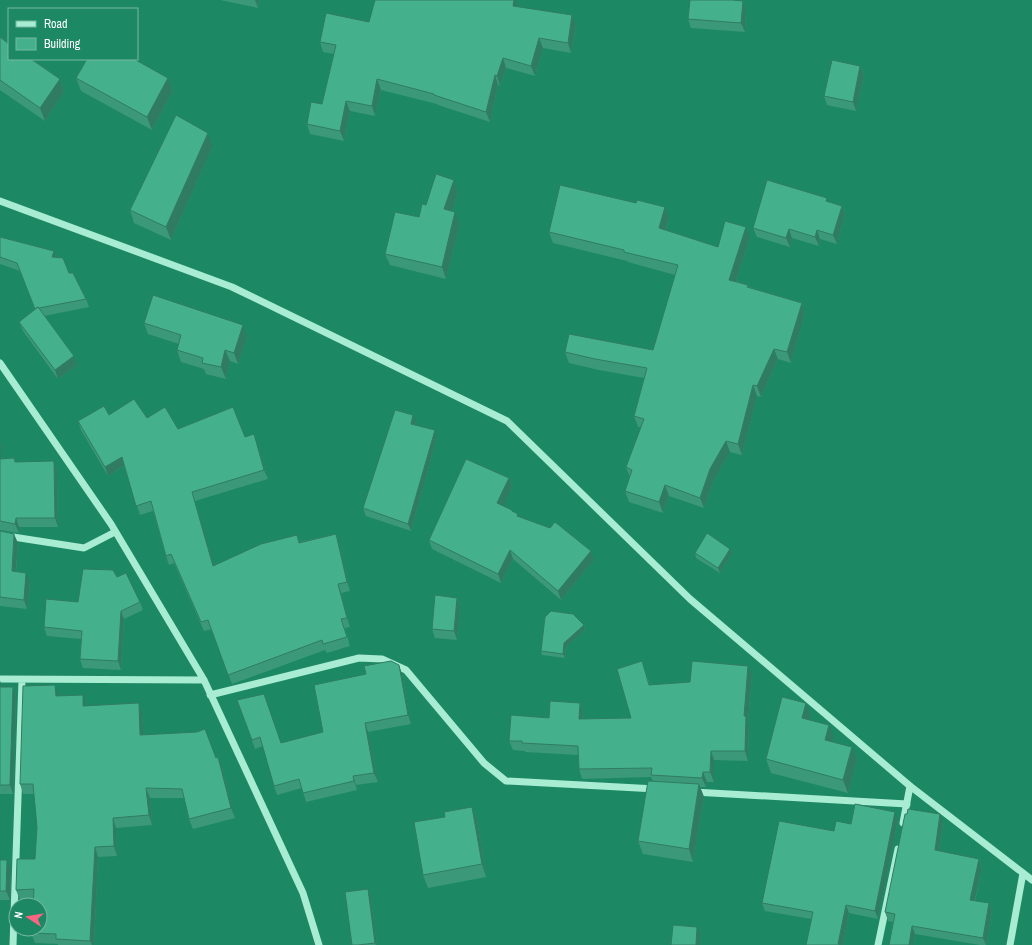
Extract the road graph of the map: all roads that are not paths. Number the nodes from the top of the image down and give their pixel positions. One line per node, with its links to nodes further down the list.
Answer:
1 (0, 201): 9 (street)
2 (0, 363): 3 (street)
3 (115, 532): 4 (street); 7 (street)
4 (0, 535)
5 (0, 679): 6 (street)
6 (22, 680): 7 (street); 17 (street)
7 (204, 680): 8 (street)
8 (210, 695): 10 (street); 18 (street)
9 (910, 786): 12 (street); 15 (street)
10 (663, 790)
11 (687, 791): 12 (street)
12 (907, 804): 13 (street)
13 (902, 828)
14 (899, 843): 19 (street)
15 (1023, 873): 16 (street); 20 (street)
16 (1032, 880)
17 (13, 945)
18 (319, 945)
19 (878, 945)
20 (1010, 945)

